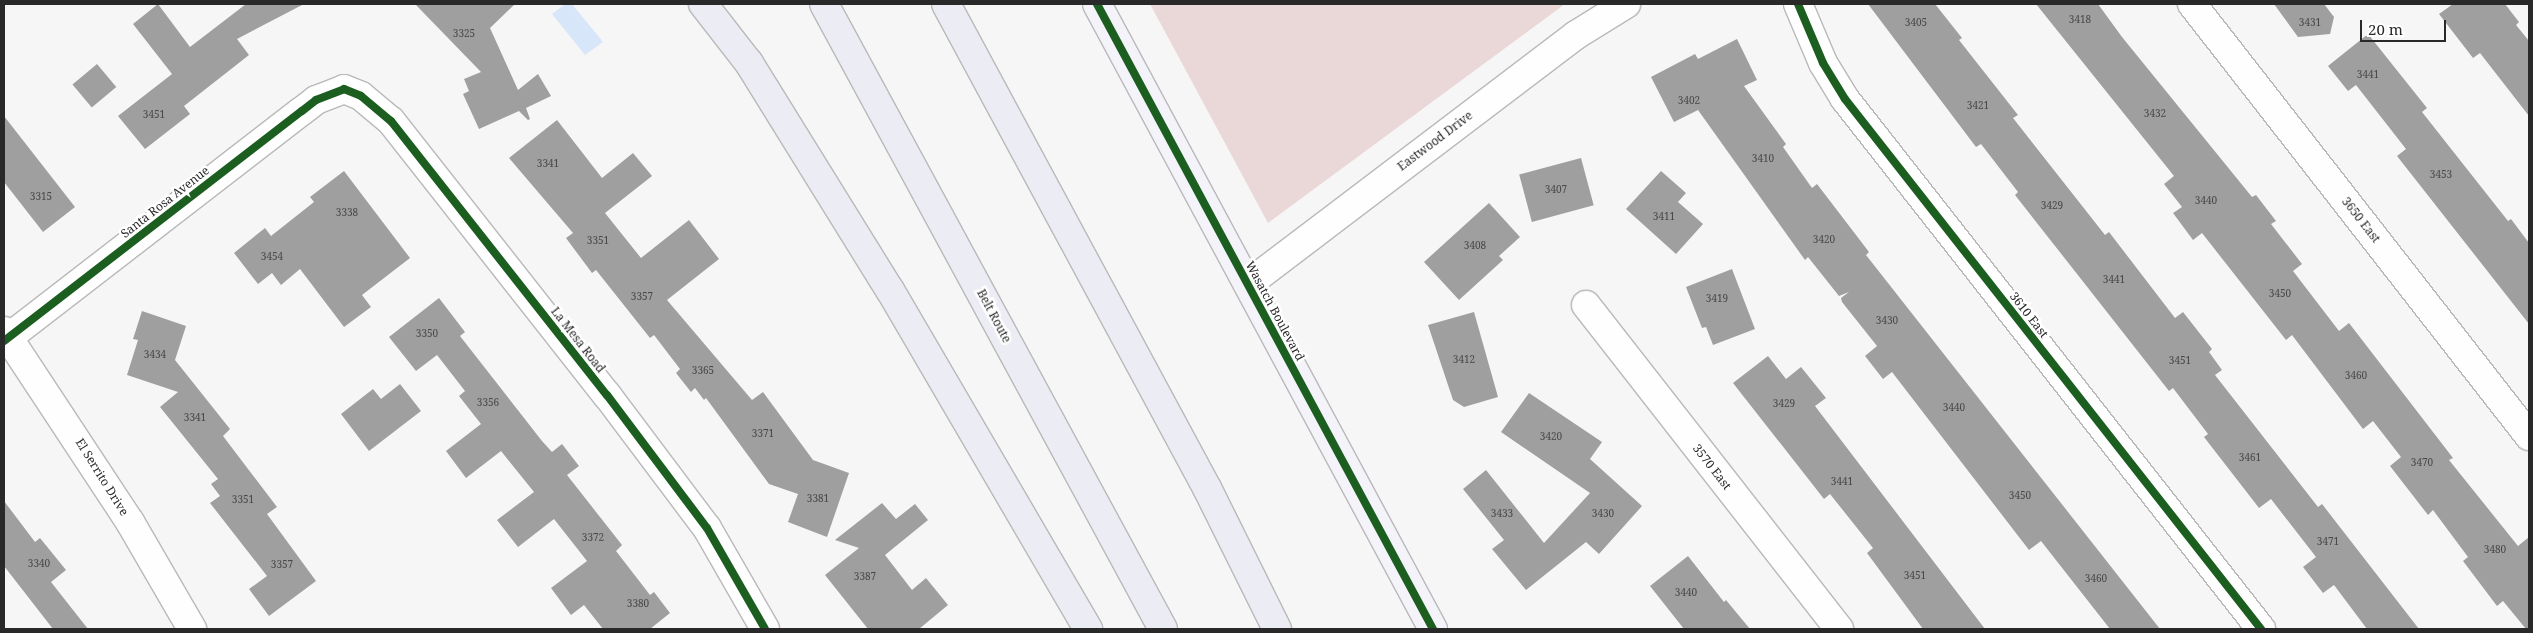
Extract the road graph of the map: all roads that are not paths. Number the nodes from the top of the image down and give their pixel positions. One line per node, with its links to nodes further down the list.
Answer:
1 (703, 4): 15 (highway)
2 (824, 4): 16 (highway, Belt Route)
3 (946, 4): 17 (highway)
4 (1096, 4): 9 (main road, Wasatch Boulevard)
5 (1626, 4): 9 (street, Eastwood Drive)
6 (1798, 4): 20 (street, 3610 East)
7 (2192, 4): 12 (street, 3650 East)
8 (344, 89): 11 (street, Santa Rosa Avenue); 14 (street, La Mesa Road)
9 (1248, 284): 18 (main road, Wasatch Boulevard)
10 (1586, 305): 19 (street, 3570 East)
11 (5, 337): 13 (street, El Serrito Drive)
12 (2529, 436)
13 (192, 629)
14 (765, 629)
15 (1088, 629)
16 (1163, 629)
17 (1277, 629)
18 (1434, 629)
19 (1839, 629)
20 (2261, 629)

